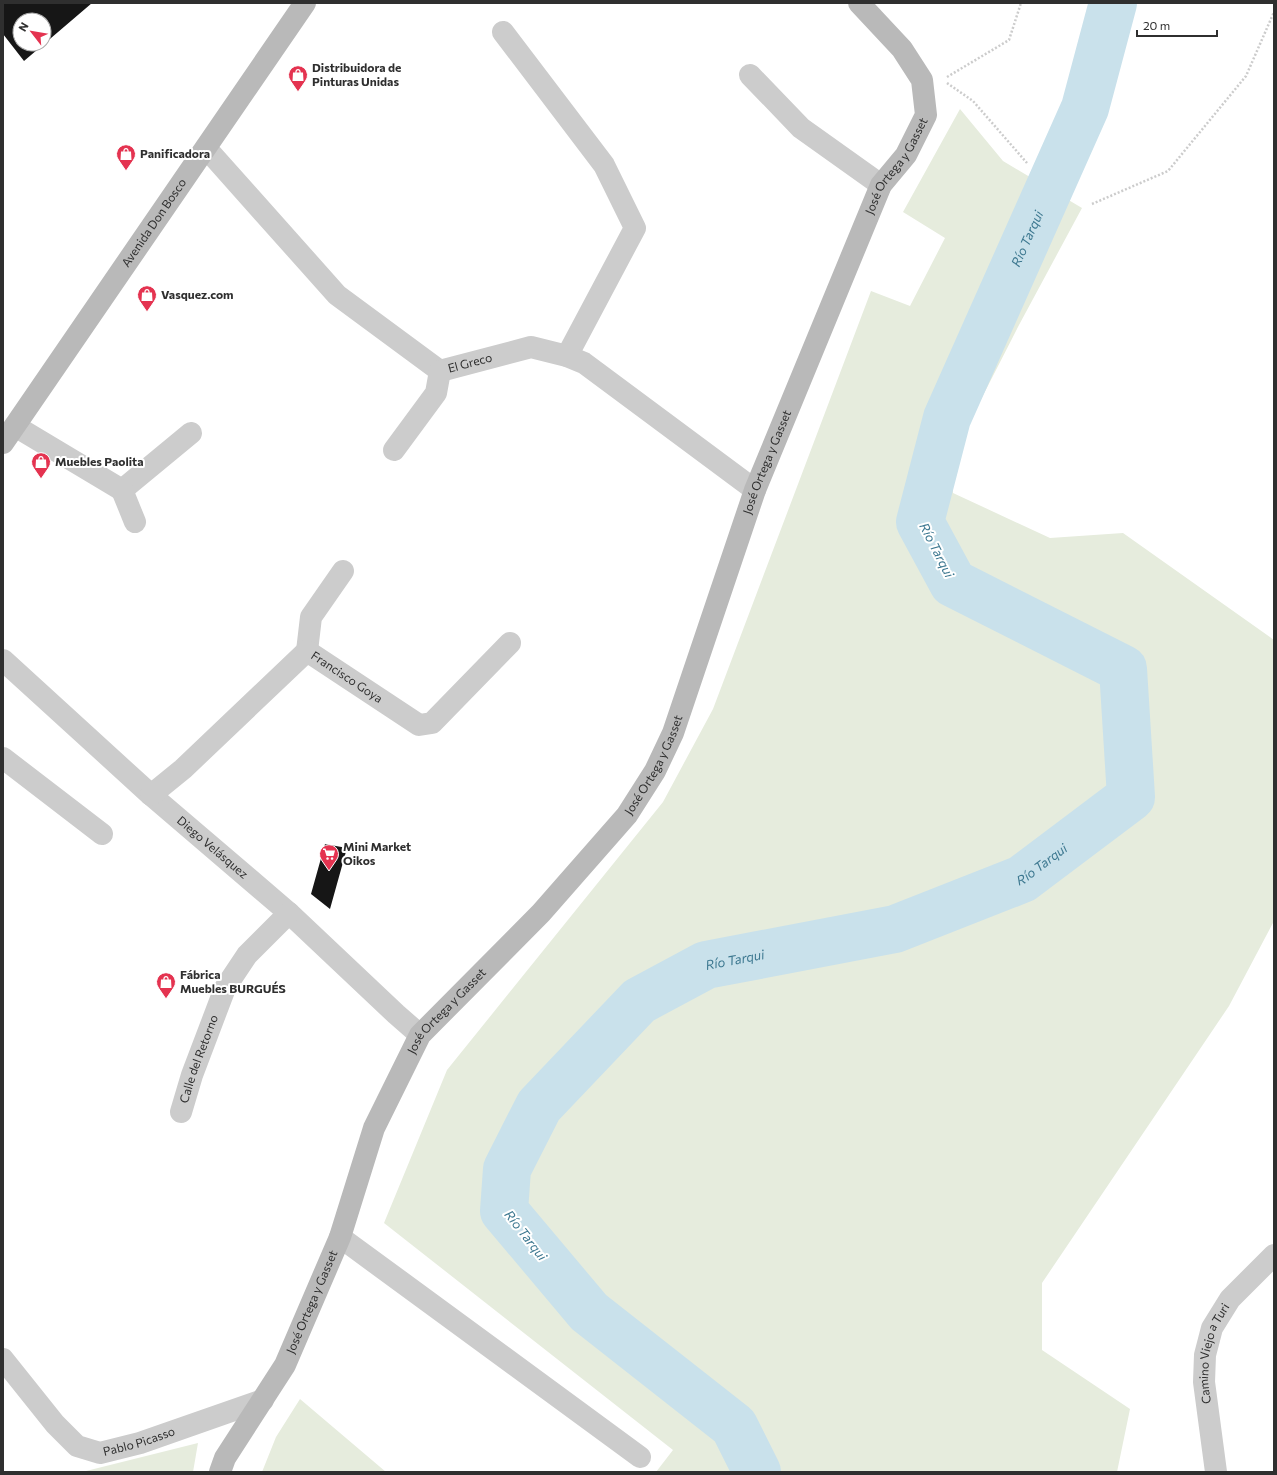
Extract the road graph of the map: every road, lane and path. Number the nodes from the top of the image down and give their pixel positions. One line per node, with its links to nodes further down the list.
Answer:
1 (304, 3): 7 (street, Avenida Don Bosco)
2 (859, 3): 9 (street, José Ortega y Gasset)
3 (1021, 3): 8 (path)
4 (1274, 12): 10 (path)
5 (503, 32): 11 (street)
6 (750, 75): 9 (street)
7 (206, 148): 12 (street, El Greco); 14 (street, Avenida Don Bosco)
8 (1027, 163)
9 (881, 186): 17 (street, José Ortega y Gasset)
10 (1092, 204)
11 (567, 356): 12 (street, El Greco); 17 (street, El Greco)
12 (440, 371): 15 (street)
13 (191, 432): 16 (street)
14 (7, 433): 16 (street)
15 (394, 450)
16 (122, 490): 18 (street)
17 (755, 490): 27 (street, José Ortega y Gasset)
18 (135, 522)
19 (343, 571): 21 (street)
20 (510, 643): 21 (street, Francisco Goya)
21 (307, 651): 24 (street, Francisco Goya)
22 (3, 660): 24 (street, Diego Velásquez)
23 (3, 758): 25 (street)
24 (151, 795): 26 (street, Diego Velásquez)
25 (102, 834)
26 (289, 913): 27 (street, Diego Velásquez); 28 (street, Calle del Retorno)
27 (420, 1035): 29 (street, José Ortega y Gasset)
28 (181, 1112)
29 (340, 1237): 32 (street, José Ortega y Gasset); 33 (street)
30 (1274, 1255): 35 (street, Camino Viejo a Turi)
31 (3, 1359): 32 (street, Pablo Picasso)
32 (263, 1400): 34 (street, José Ortega y Gasset)
33 (640, 1457)
34 (220, 1472)
35 (1216, 1472)

